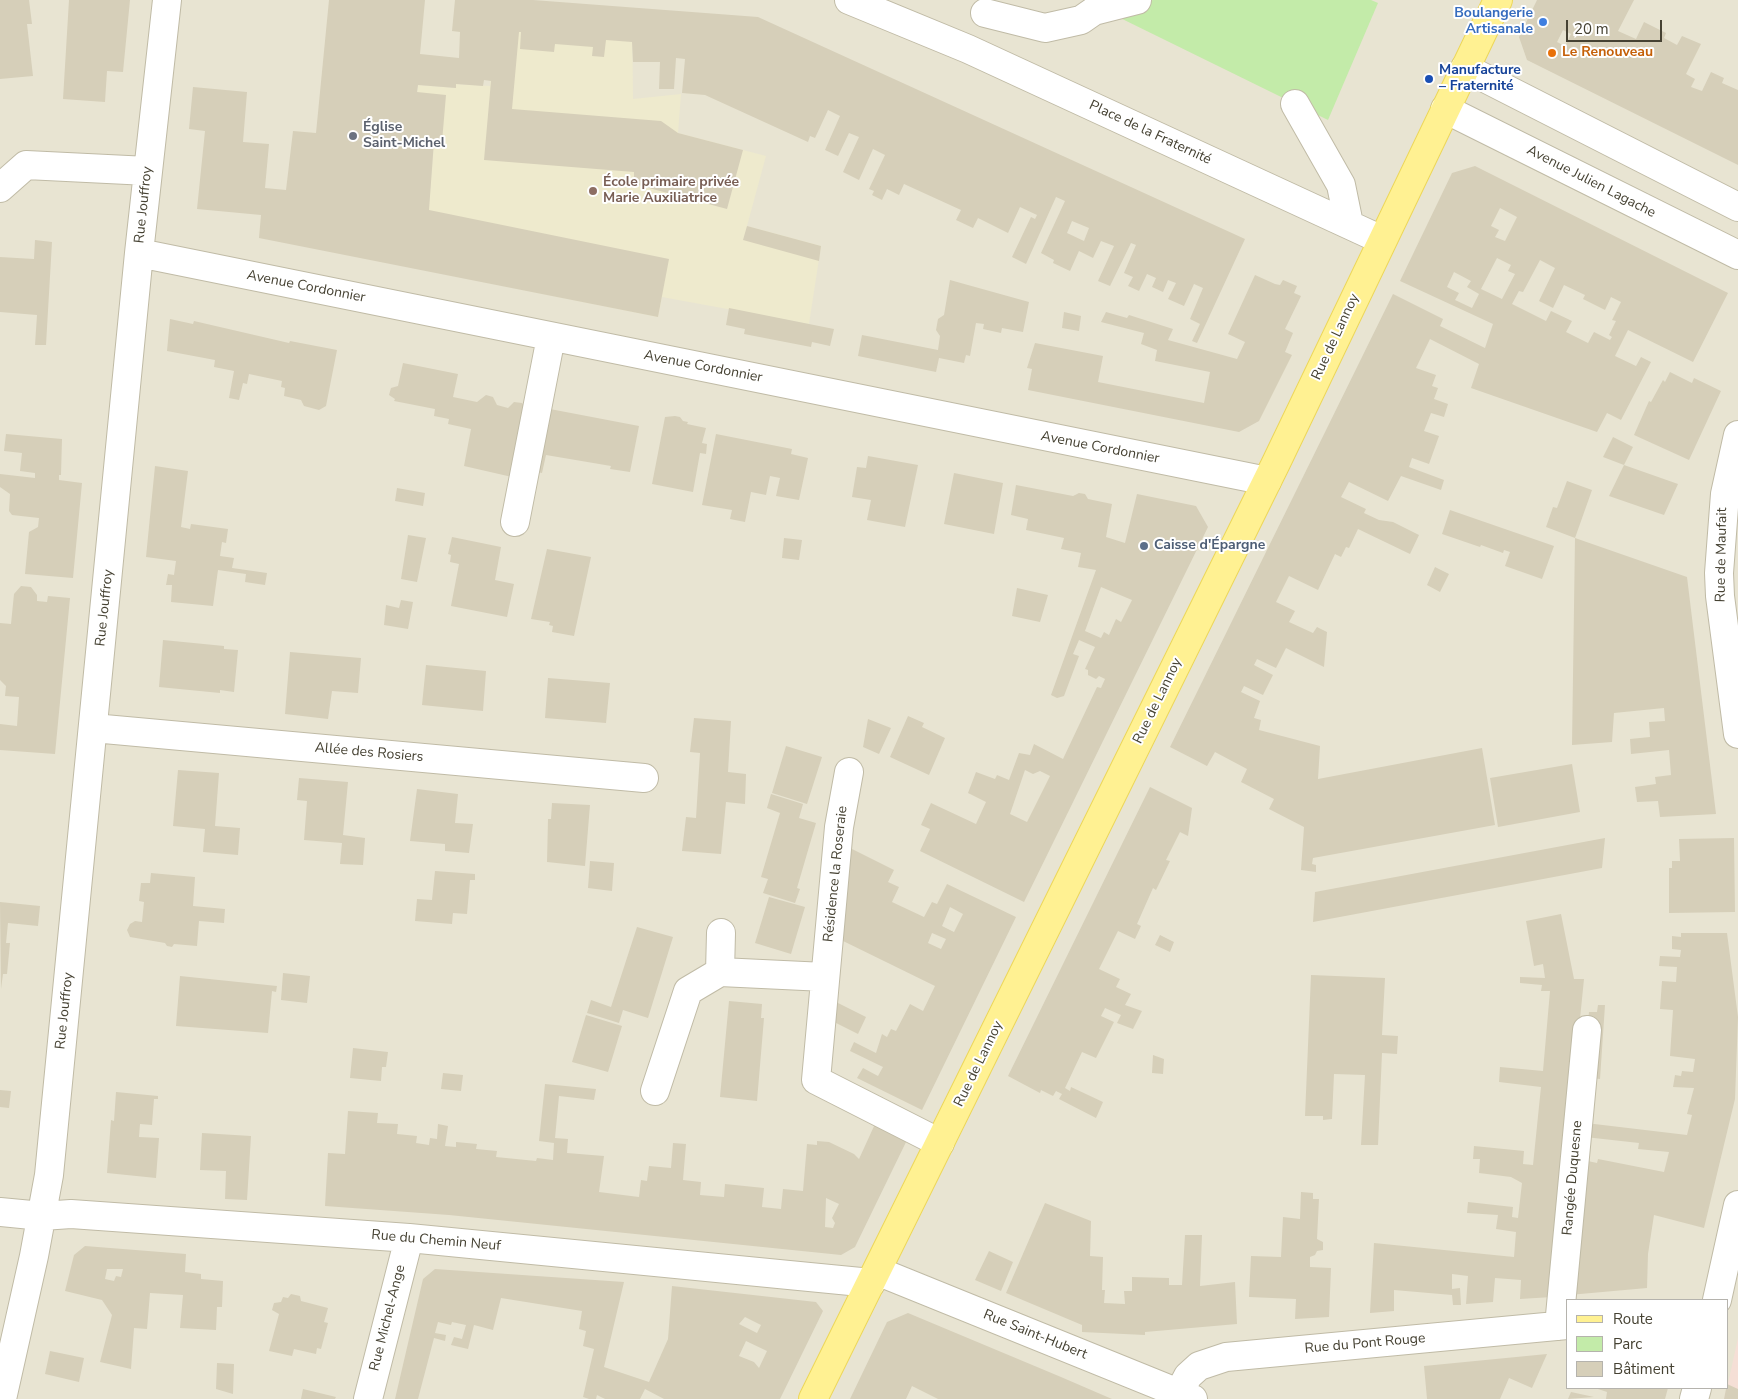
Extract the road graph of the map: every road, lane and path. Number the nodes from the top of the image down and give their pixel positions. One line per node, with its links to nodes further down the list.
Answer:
1 (166, 0): 11 (street, Rue Jouffroy)
2 (849, 0): 7 (street, Place de la Fraternité)
3 (1137, 0): 6 (street)
4 (1498, 0): 8 (main road, Rue de Lannoy)
5 (988, 6): 6 (street); 7 (street)
6 (1086, 10)
7 (968, 49): 14 (street, Place de la Fraternité)
8 (1465, 68): 10 (main road, Rue de Lannoy); 13 (street)
9 (1295, 104): 14 (street)
10 (1445, 109): 15 (main road, Rue de Lannoy); 17 (street, Avenue Julien Lagache)
11 (148, 171): 12 (street); 16 (street, Rue Jouffroy)
12 (0, 188)
13 (1738, 207)
14 (1349, 224): 15 (street, Place de la Fraternité)
15 (1382, 240): 20 (main road, Rue de Lannoy)
16 (139, 253): 18 (street, Avenue Cordonnier); 22 (street, Rue Jouffroy)
17 (1738, 255)
18 (551, 337): 20 (street, Avenue Cordonnier); 21 (street)
19 (1738, 435): 23 (street, Rue de Maufait)
20 (1266, 481): 31 (main road, Rue de Lannoy)
21 (515, 522)
22 (93, 728): 25 (street, Allée des Rosiers); 34 (street, Rue Jouffroy)
23 (1738, 734)
24 (848, 772): 28 (street, Résidence la Roseraie)
25 (644, 778)
26 (721, 933): 27 (street)
27 (720, 972): 28 (street); 30 (street)
28 (825, 977): 31 (street, Résidence la Roseraie)
29 (1587, 1030): 38 (street, Rangée Duquesne)
30 (655, 1091)
31 (940, 1143): 36 (main road, Rue de Lannoy)
32 (1738, 1205): 37 (street)
33 (0, 1212): 34 (street, Rue du Chemin Neuf)
34 (42, 1216): 35 (street, Rue du Chemin Neuf); 40 (street, Rue Jouffroy)
35 (409, 1238): 36 (street, Rue du Chemin Neuf); 41 (street, Rue Michel-Ange)
36 (874, 1277): 39 (street, Rue Saint-Hubert); 42 (main road, Rue de Lannoy)
37 (1717, 1299)
38 (1563, 1326): 39 (street, Rue du Pont Rouge)
39 (1186, 1396)
40 (2, 1399)
41 (368, 1399)
42 (813, 1399)

